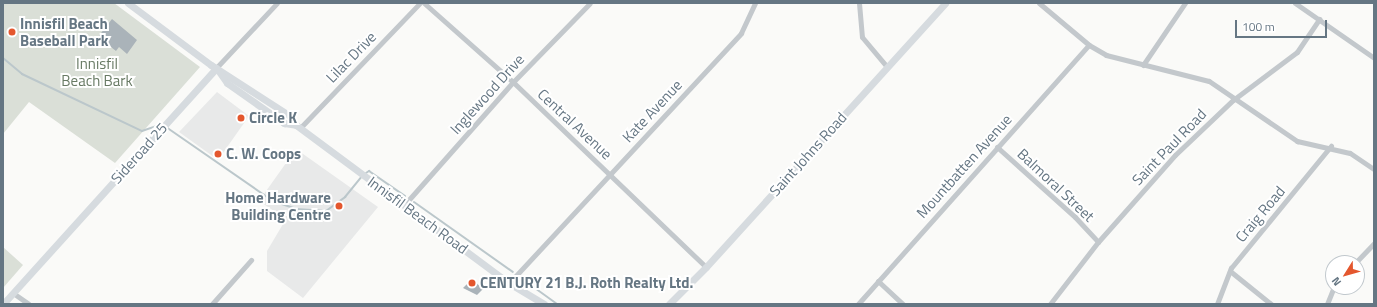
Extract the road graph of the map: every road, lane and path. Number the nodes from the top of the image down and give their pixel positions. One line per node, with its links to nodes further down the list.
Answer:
1 (128, 3): 17 (main road, Innisfil Beach Road)
2 (277, 3): 17 (street, Sideroad 25)
3 (420, 3): 20 (street, Lilac Drive)
4 (424, 3): 18 (street, Central Avenue)
5 (590, 3): 18 (street, Inglewood Drive)
6 (755, 3): 24 (street, Kate Avenue)
7 (859, 3): 16 (street)
8 (945, 3): 16 (main road, Saint Johns Road)
9 (1040, 3): 13 (street)
10 (1185, 3): 15 (street)
11 (1295, 3): 12 (street)
12 (1319, 20): 14 (street); 19 (street, Saint Paul Road)
13 (1089, 45): 15 (street); 22 (street, Mountbatten Avenue)
14 (1374, 58)
15 (1143, 65): 19 (street)
16 (887, 67): 30 (main road, Saint Johns Road)
17 (216, 68): 20 (main road, Innisfil Beach Road); 34 (main road, Sideroad 25)
18 (513, 82): 24 (street, Central Avenue); 25 (street, Inglewood Drive)
19 (1233, 100): 21 (street); 26 (street, Saint Paul Road)
20 (298, 127): 25 (main road, Innisfil Beach Road)
21 (1331, 146): 23 (street); 31 (street, Craig Road)
22 (997, 147): 26 (street, Balmoral Street); 32 (street, Mountbatten Avenue)
23 (1374, 170)
24 (610, 174): 30 (street, Central Avenue); 33 (street, Kate Avenue)
25 (405, 204): 33 (main road, Innisfil Beach Road)
26 (1098, 242): 42 (street, Saint Paul Road)
27 (1374, 242): 28 (street)
28 (1362, 255)
29 (251, 260): 37 (street)
30 (706, 267): 39 (main road, Saint Johns Road)
31 (1230, 271): 43 (street, Craig Road); 44 (street)
32 (878, 281): 40 (street, Mountbatten Avenue); 41 (street)
33 (509, 284): 38 (main road, Innisfil Beach Road)
34 (13, 293): 35 (main road, Sideroad 25); 36 (street)
35 (3, 304)
36 (29, 304)
37 (212, 304)
38 (543, 304)
39 (669, 304)
40 (858, 304)
41 (903, 304)
42 (1050, 304)
43 (1217, 304)
44 (1271, 304)

